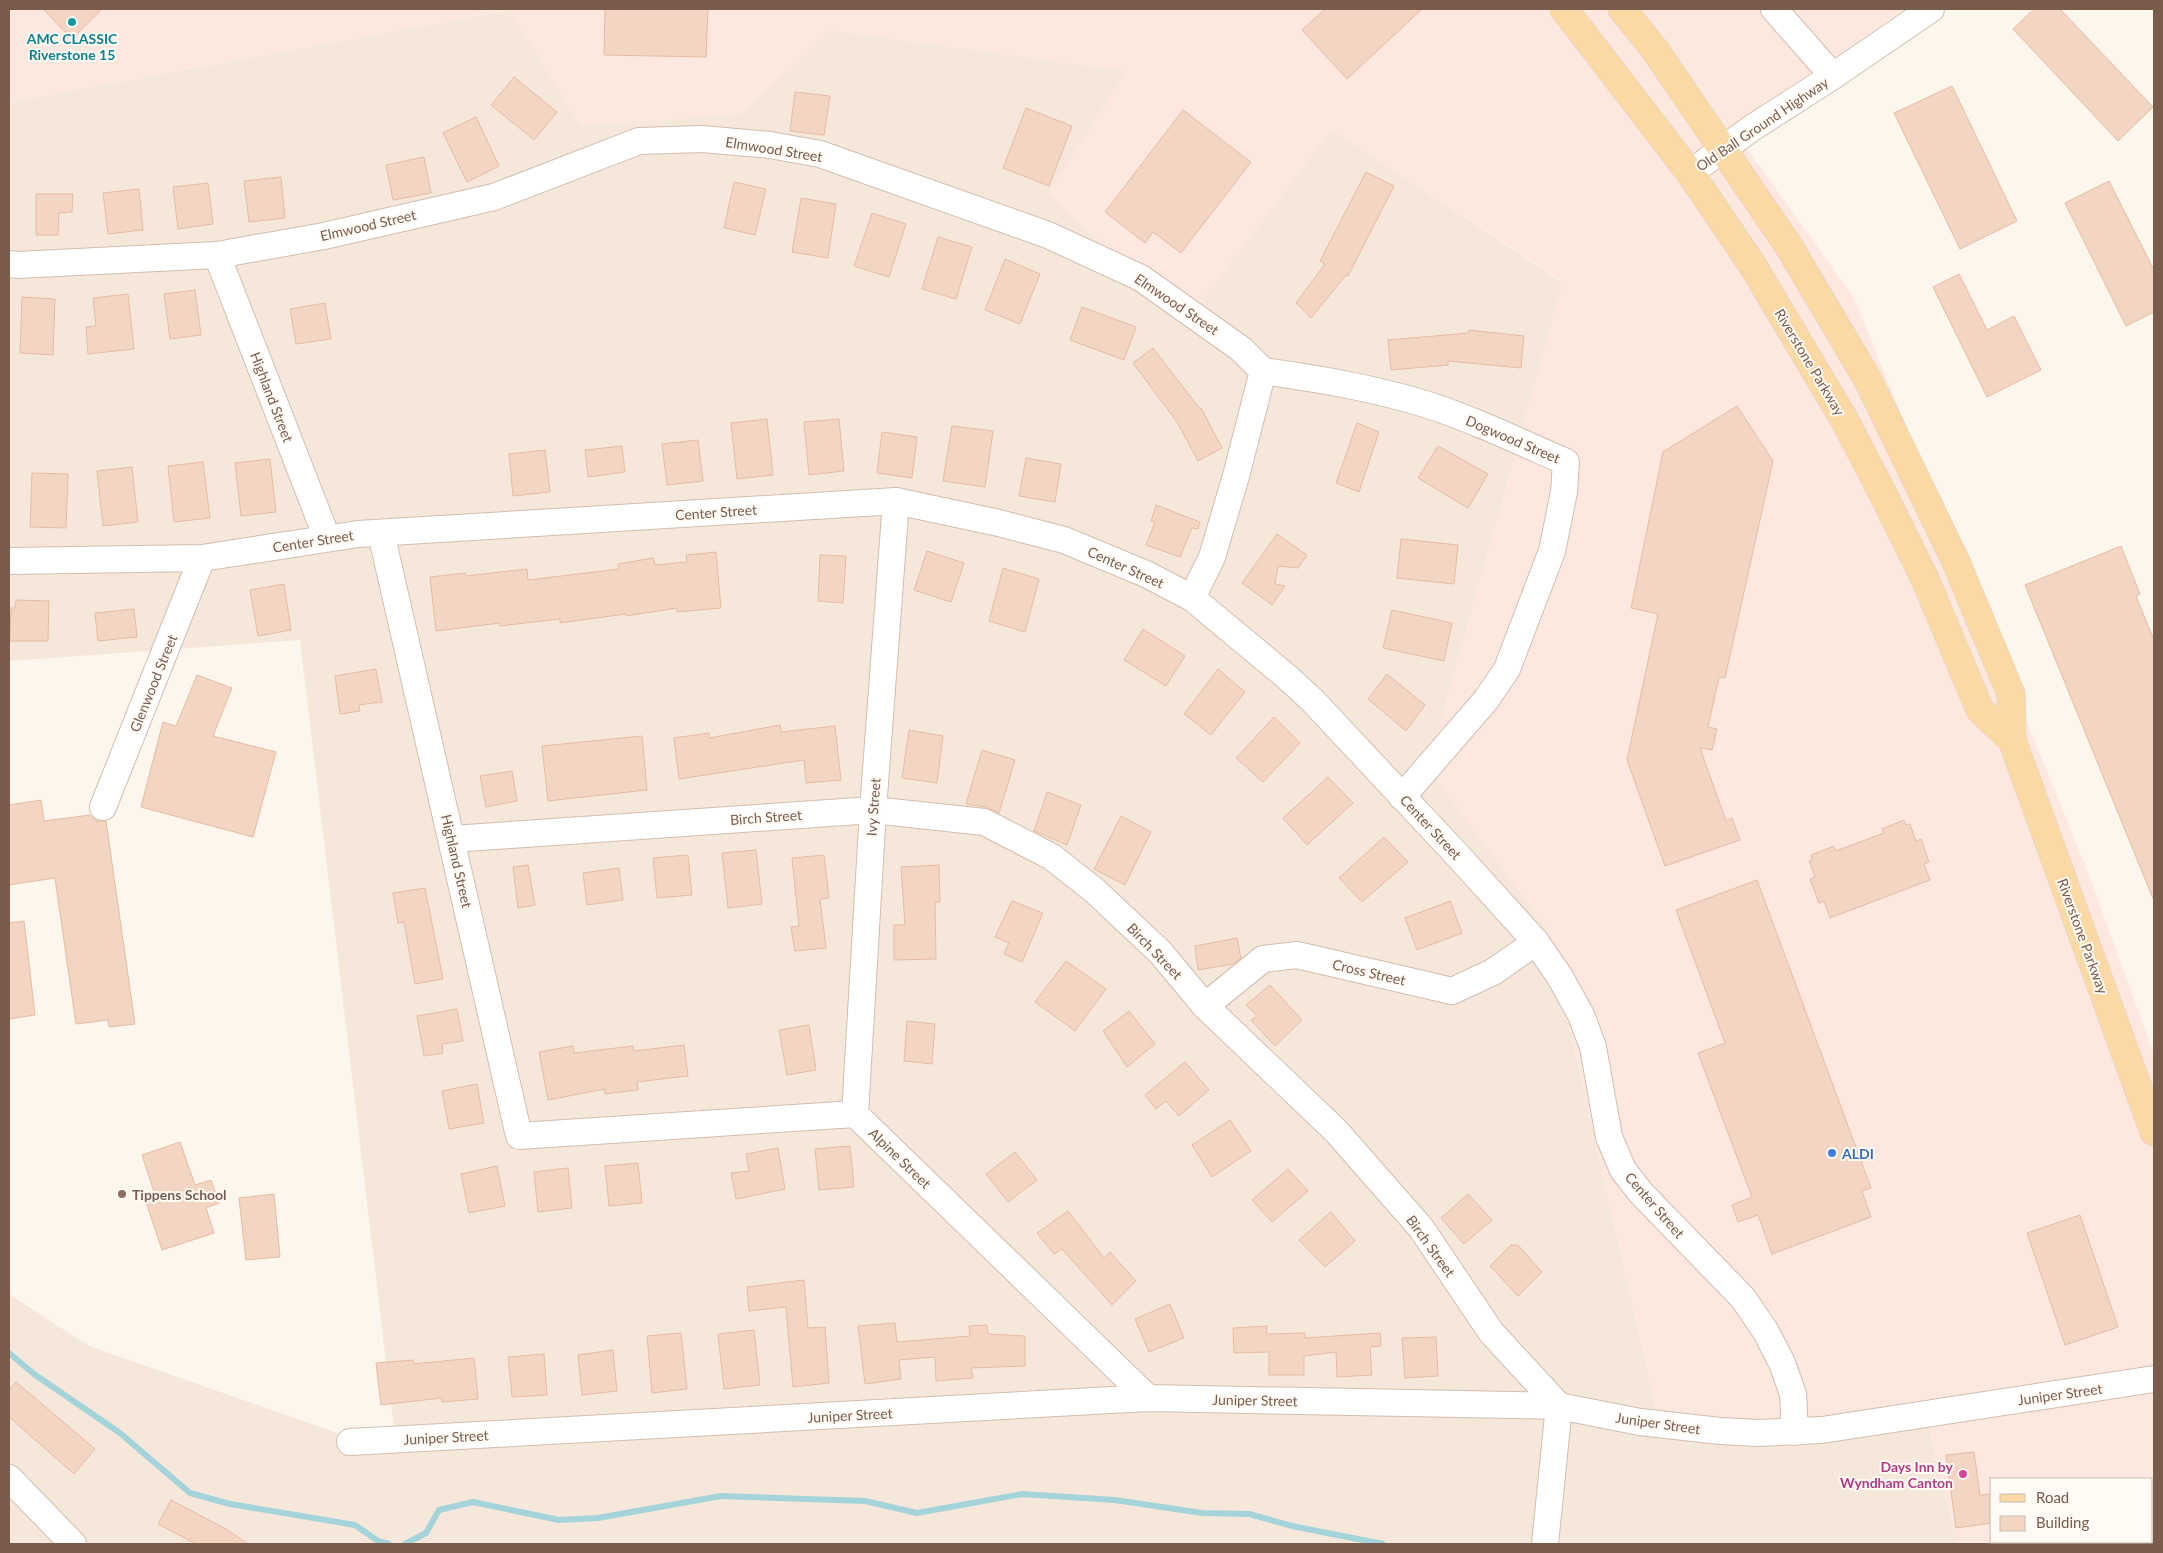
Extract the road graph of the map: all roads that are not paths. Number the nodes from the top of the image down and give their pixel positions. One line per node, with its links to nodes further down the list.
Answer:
1 (1564, 9): 7 (main road, Riverstone Parkway)
2 (1622, 9): 6 (main road, Riverstone Parkway)
3 (1774, 9): 5 (street, Old Ball Ground Highway)
4 (1931, 9): 5 (street, Old Ball Ground Highway)
5 (1833, 76): 6 (street, Old Ball Ground Highway)
6 (1723, 150): 7 (street, Old Ball Ground Highway); 17 (main road, Riverstone Parkway)
7 (1690, 172): 17 (main road, Riverstone Parkway)
8 (217, 255): 9 (street, Elmwood Street); 10 (street, Elmwood Street); 13 (street, Highland Street)
9 (9, 264)
10 (1263, 371): 16 (street); 18 (street, Dogwood Street)
11 (896, 501): 12 (street, Center Street); 16 (street, Center Street); 20 (street, Ivy Street)
12 (382, 534): 13 (street, Center Street); 21 (street, Highland Street)
13 (328, 538): 14 (street, Center Street)
14 (202, 558): 15 (street, Center Street); 19 (street, Glenwood Street)
15 (9, 561)
16 (1192, 598): 18 (street, Center Street)
17 (2012, 740): 25 (main road, Riverstone Parkway)
18 (1402, 797): 22 (street, Center Street)
19 (103, 807)
20 (873, 810): 21 (street, Birch Street); 23 (street, Birch Street); 24 (street, Ivy Street)
21 (452, 839): 24 (street, Highland Street)
22 (1536, 942): 23 (street, Cross Street); 29 (street, Center Street)
23 (1205, 1006): 28 (street, Birch Street)
24 (854, 1114): 27 (street, Alpine Street)
25 (2154, 1132)
26 (2154, 1379): 29 (street, Juniper Street)
27 (1148, 1398): 28 (street, Juniper Street); 30 (street, Juniper Street)
28 (1560, 1406): 29 (street, Juniper Street); 33 (street)
29 (1795, 1432)
30 (350, 1442)
31 (9, 1478): 32 (street)
32 (73, 1544)
33 (1545, 1544)

